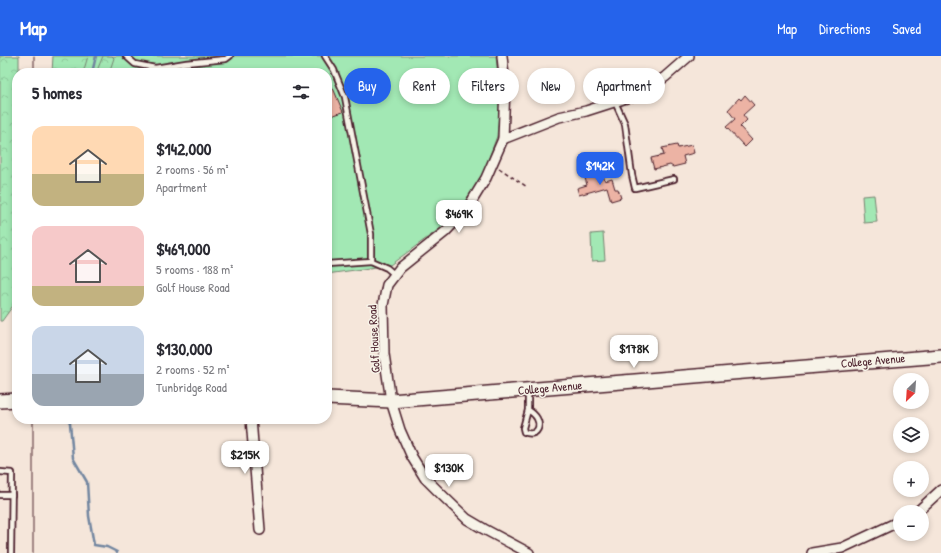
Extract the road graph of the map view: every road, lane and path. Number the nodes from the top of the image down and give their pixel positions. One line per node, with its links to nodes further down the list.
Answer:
1 (126, 56): 2 (lane)
2 (230, 56)
3 (325, 56): 13 (lane)
4 (502, 56): 9 (street, Golf House Road)
5 (689, 56): 6 (street)
6 (665, 76)
7 (609, 104): 9 (street)
8 (616, 104): 11 (lane)
9 (503, 139): 10 (street, Golf House Road)
10 (493, 163): 12 (path); 15 (street, Golf House Road)
11 (674, 180)
12 (527, 187)
13 (371, 261): 14 (lane); 15 (lane)
14 (332, 264)
15 (394, 274): 21 (street, Golf House Road)
16 (941, 356): 17 (main road, College Avenue)
17 (528, 390): 21 (main road, College Avenue); 22 (lane)
18 (332, 398): 21 (main road, College Avenue)
19 (12, 400): 20 (main road)
20 (0, 401)
21 (391, 401): 32 (street, Golf House Road)
22 (528, 410): 22 (lane)
23 (251, 424): 30 (street)
24 (0, 472): 27 (lane)
25 (941, 490): 28 (street)
26 (0, 495): 27 (lane)
27 (12, 495): 31 (lane)
28 (925, 505)
29 (893, 525): 33 (street)
30 (260, 530)
31 (11, 553)
32 (529, 553)
33 (812, 553)

